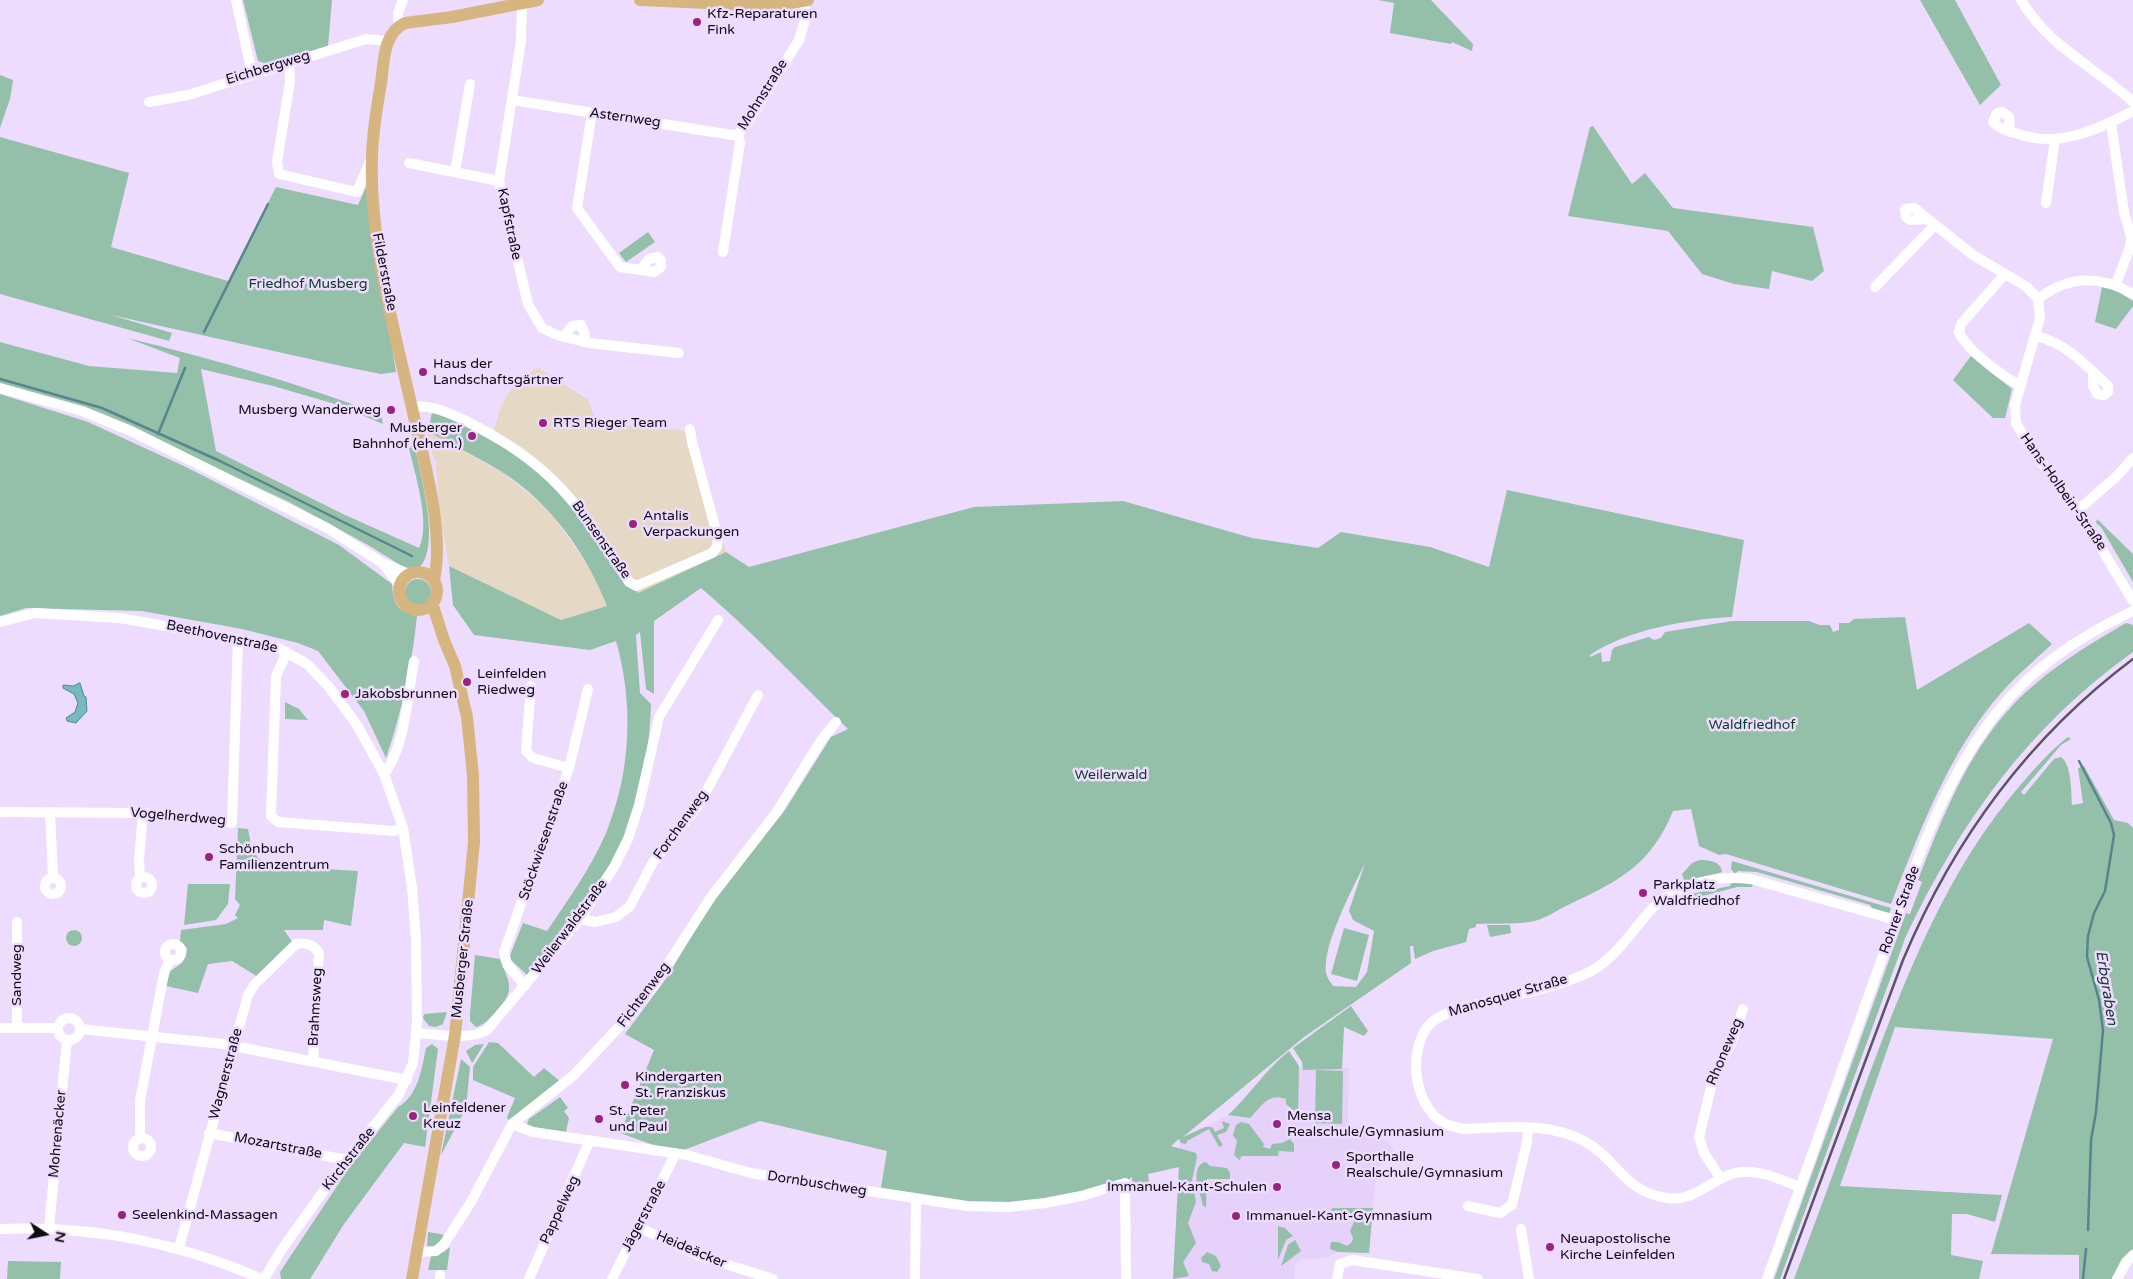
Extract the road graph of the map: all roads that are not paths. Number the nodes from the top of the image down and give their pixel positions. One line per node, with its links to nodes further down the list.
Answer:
1 (236, 0): 12 (street)
2 (403, 0): 9 (street, Filderstraße)
3 (538, 0): 8 (main road)
4 (640, 0): 6 (main road)
5 (2021, 0): 16 (street)
6 (698, 1): 7 (main road)
7 (806, 1): 21 (street, Mohnstraße)
8 (522, 3): 9 (main road); 14 (street, Kapfstraße)
9 (399, 26): 10 (main road, Filderstraße)
10 (388, 41): 11 (street, Eichbergweg); 23 (main road, Filderstraße)
11 (289, 62): 12 (street, Eichbergweg); 23 (street)
12 (252, 73): 15 (street, Eichbergweg)
13 (470, 84): 25 (street)
14 (512, 100): 18 (street, Asternweg); 26 (street, Kapfstraße)
15 (149, 102)
16 (2133, 102)
17 (2133, 110): 19 (street)
18 (592, 113): 21 (street, Asternweg); 29 (street)
19 (2111, 122): 22 (street); 31 (street)
20 (2010, 132): 22 (street)
21 (738, 134): 28 (street, Mohnstraße)
22 (2055, 139): 27 (street)
23 (372, 159): 42 (main road, Filderstraße)
24 (409, 163): 25 (street)
25 (455, 172): 26 (street)
26 (499, 181): 36 (street, Kapfstraße)
27 (2046, 203)
28 (723, 252)
29 (641, 269)
30 (2005, 274): 32 (street); 34 (street); 40 (street)
31 (2116, 284): 33 (street); 34 (street)
32 (1875, 286)
33 (2133, 294)
34 (2038, 299): 35 (street, Hans-Holbein-Straße)
35 (2036, 336): 39 (street); 40 (street, Hans-Holbein-Straße)
36 (564, 337): 37 (street, Kapfstraße); 37 (street)
37 (583, 342): 38 (street, Kapfstraße)
38 (679, 353)
39 (2093, 372)
40 (2020, 385): 45 (street, Hans-Holbein-Straße)
41 (0, 388): 47 (street)
42 (412, 407): 43 (street, Bunsenstraße); 46 (main road, Filderstraße)
43 (690, 429)
44 (2133, 458): 45 (street)
45 (2078, 510): 51 (street, Hans-Holbein-Straße)
46 (436, 547): 48 (main road); 49 (main road, Filderstraße)
47 (381, 562): 48 (street); 50 (street)
48 (415, 573): 49 (main road); 50 (main road)
49 (434, 580): 52 (main road)
50 (400, 585): 53 (main road)
51 (2133, 601)
52 (432, 603): 53 (main road); 58 (main road, Musberger Straße)
53 (420, 610): 58 (main road, Musberger Straße)
54 (2133, 611): 74 (street, Rohrer Straße)
55 (718, 620): 73 (street, Weilerwaldstraße)
56 (0, 622): 57 (street, Beethovenstraße)
57 (238, 639): 59 (street, Beethovenstraße); 69 (street, Vogelherdweg)
58 (444, 640): 85 (main road, Musberger Straße)
59 (287, 652): 66 (street, Beethovenstraße); 70 (street)
60 (414, 660): 66 (street)
61 (531, 686): 65 (street)
62 (588, 689): 65 (street, Stöckwiesenstraße)
63 (758, 695): 73 (street, Forchenweg)
64 (836, 722): 91 (street, Fichtenweg)
65 (569, 768): 78 (street, Stöckwiesenstraße)
66 (384, 774): 70 (street, Beethovenstraße)
67 (0, 812): 68 (street, Vogelherdweg)
68 (50, 812): 69 (street, Vogelherdweg); 71 (street)
69 (143, 813): 72 (street)
70 (403, 828): 84 (street, Beethovenstraße)
71 (53, 878)
72 (140, 878)
73 (580, 919): 78 (street, Weilerwaldstraße)
74 (1896, 920): 92 (street, Manosquer Straße); 99 (street, Rohrer Straße)
75 (17, 922): 81 (street, Sandweg)
76 (319, 953): 88 (street, Wagnerstraße); 89 (street, Brahmsweg)
77 (170, 960): 86 (street)
78 (525, 986): 85 (street, Weilerwaldstraße)
79 (1743, 1009): 98 (street, Rhoneweg)
80 (0, 1028): 81 (street)
81 (16, 1028): 82 (street)
82 (57, 1028): 83 (street); 87 (street)
83 (80, 1029): 86 (street); 87 (street)
84 (416, 1034): 85 (street); 90 (street, Kirchstraße)
85 (455, 1035): 107 (main road, Musberger Straße)
86 (153, 1036): 88 (street); 94 (street)
87 (67, 1040): 103 (street, Mohrenäcker)
88 (234, 1046): 89 (street); 93 (street, Wagnerstraße)
89 (313, 1061): 90 (street)
90 (407, 1080): 97 (street, Kirchstraße)
91 (512, 1124): 95 (street, Dornbuschweg); 107 (street, Fichtenweg)
92 (1528, 1128): 98 (street, Manosquer Straße); 101 (street)
93 (210, 1132): 97 (street, Mozartstraße); 106 (street, Wagnerstraße)
94 (140, 1139)
95 (590, 1140): 96 (street, Dornbuschweg); 111 (street, Pappelweg)
96 (676, 1153): 100 (street, Dornbuschweg); 102 (street, Jägerstraße)
97 (346, 1160): 109 (street, Kirchstraße)
98 (1721, 1179): 99 (street, Manosquer Straße)
99 (1800, 1187): 119 (street, Rohrer Straße)
100 (916, 1200): 114 (street); 115 (street, Dornbuschweg)
101 (1468, 1206)
102 (638, 1227): 112 (street, Jägerstraße); 113 (street, Heideäcker)
103 (49, 1228): 104 (street); 106 (street)
104 (0, 1229)
105 (1521, 1229): 118 (street)
106 (179, 1248): 109 (street)
107 (417, 1252): 110 (main road, Musberger Straße)
108 (2133, 1255): 120 (street)
109 (263, 1279)
110 (412, 1279)
111 (528, 1279)
112 (612, 1279)
113 (773, 1279)
114 (915, 1279)
115 (1126, 1279)
116 (1337, 1279): 117 (street)
117 (1478, 1279)
118 (1529, 1279)
119 (1767, 1279)
120 (2117, 1279)

